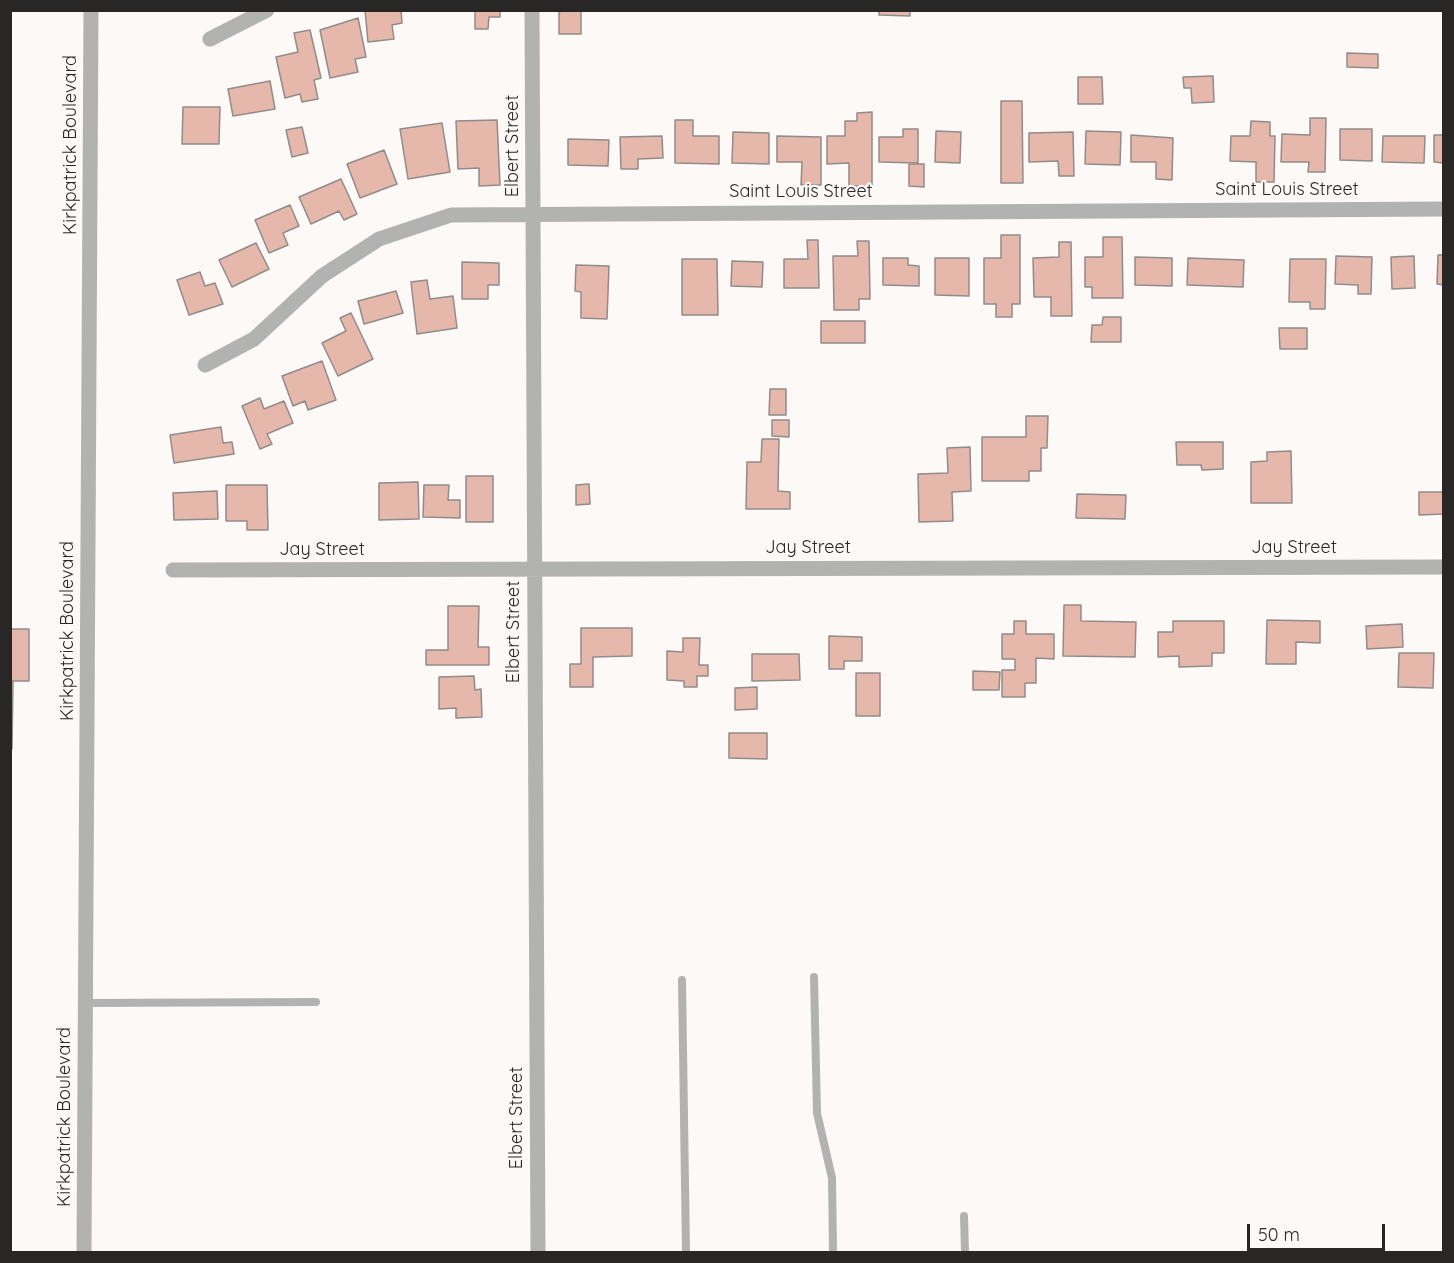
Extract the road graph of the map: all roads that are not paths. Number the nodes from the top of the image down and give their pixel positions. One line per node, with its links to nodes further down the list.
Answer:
1 (91, 10): 14 (street, Kirkpatrick Boulevard)
2 (267, 10): 4 (street)
3 (532, 10): 6 (street, Elbert Street)
4 (210, 39)
5 (1443, 209): 6 (street, Saint Louis Street)
6 (533, 212): 7 (street, Saint Louis Street); 9 (street, Elbert Street)
7 (204, 365)
8 (1443, 567): 9 (street, Jay Street)
9 (533, 568): 10 (street, Jay Street); 17 (street, Elbert Street)
10 (173, 570)
11 (814, 977): 19 (lane)
12 (682, 980): 18 (lane)
13 (316, 1002): 14 (lane)
14 (85, 1003): 16 (street, Kirkpatrick Boulevard)
15 (964, 1216): 20 (lane)
16 (84, 1252)
17 (538, 1252)
18 (686, 1252)
19 (833, 1252)
20 (965, 1252)

